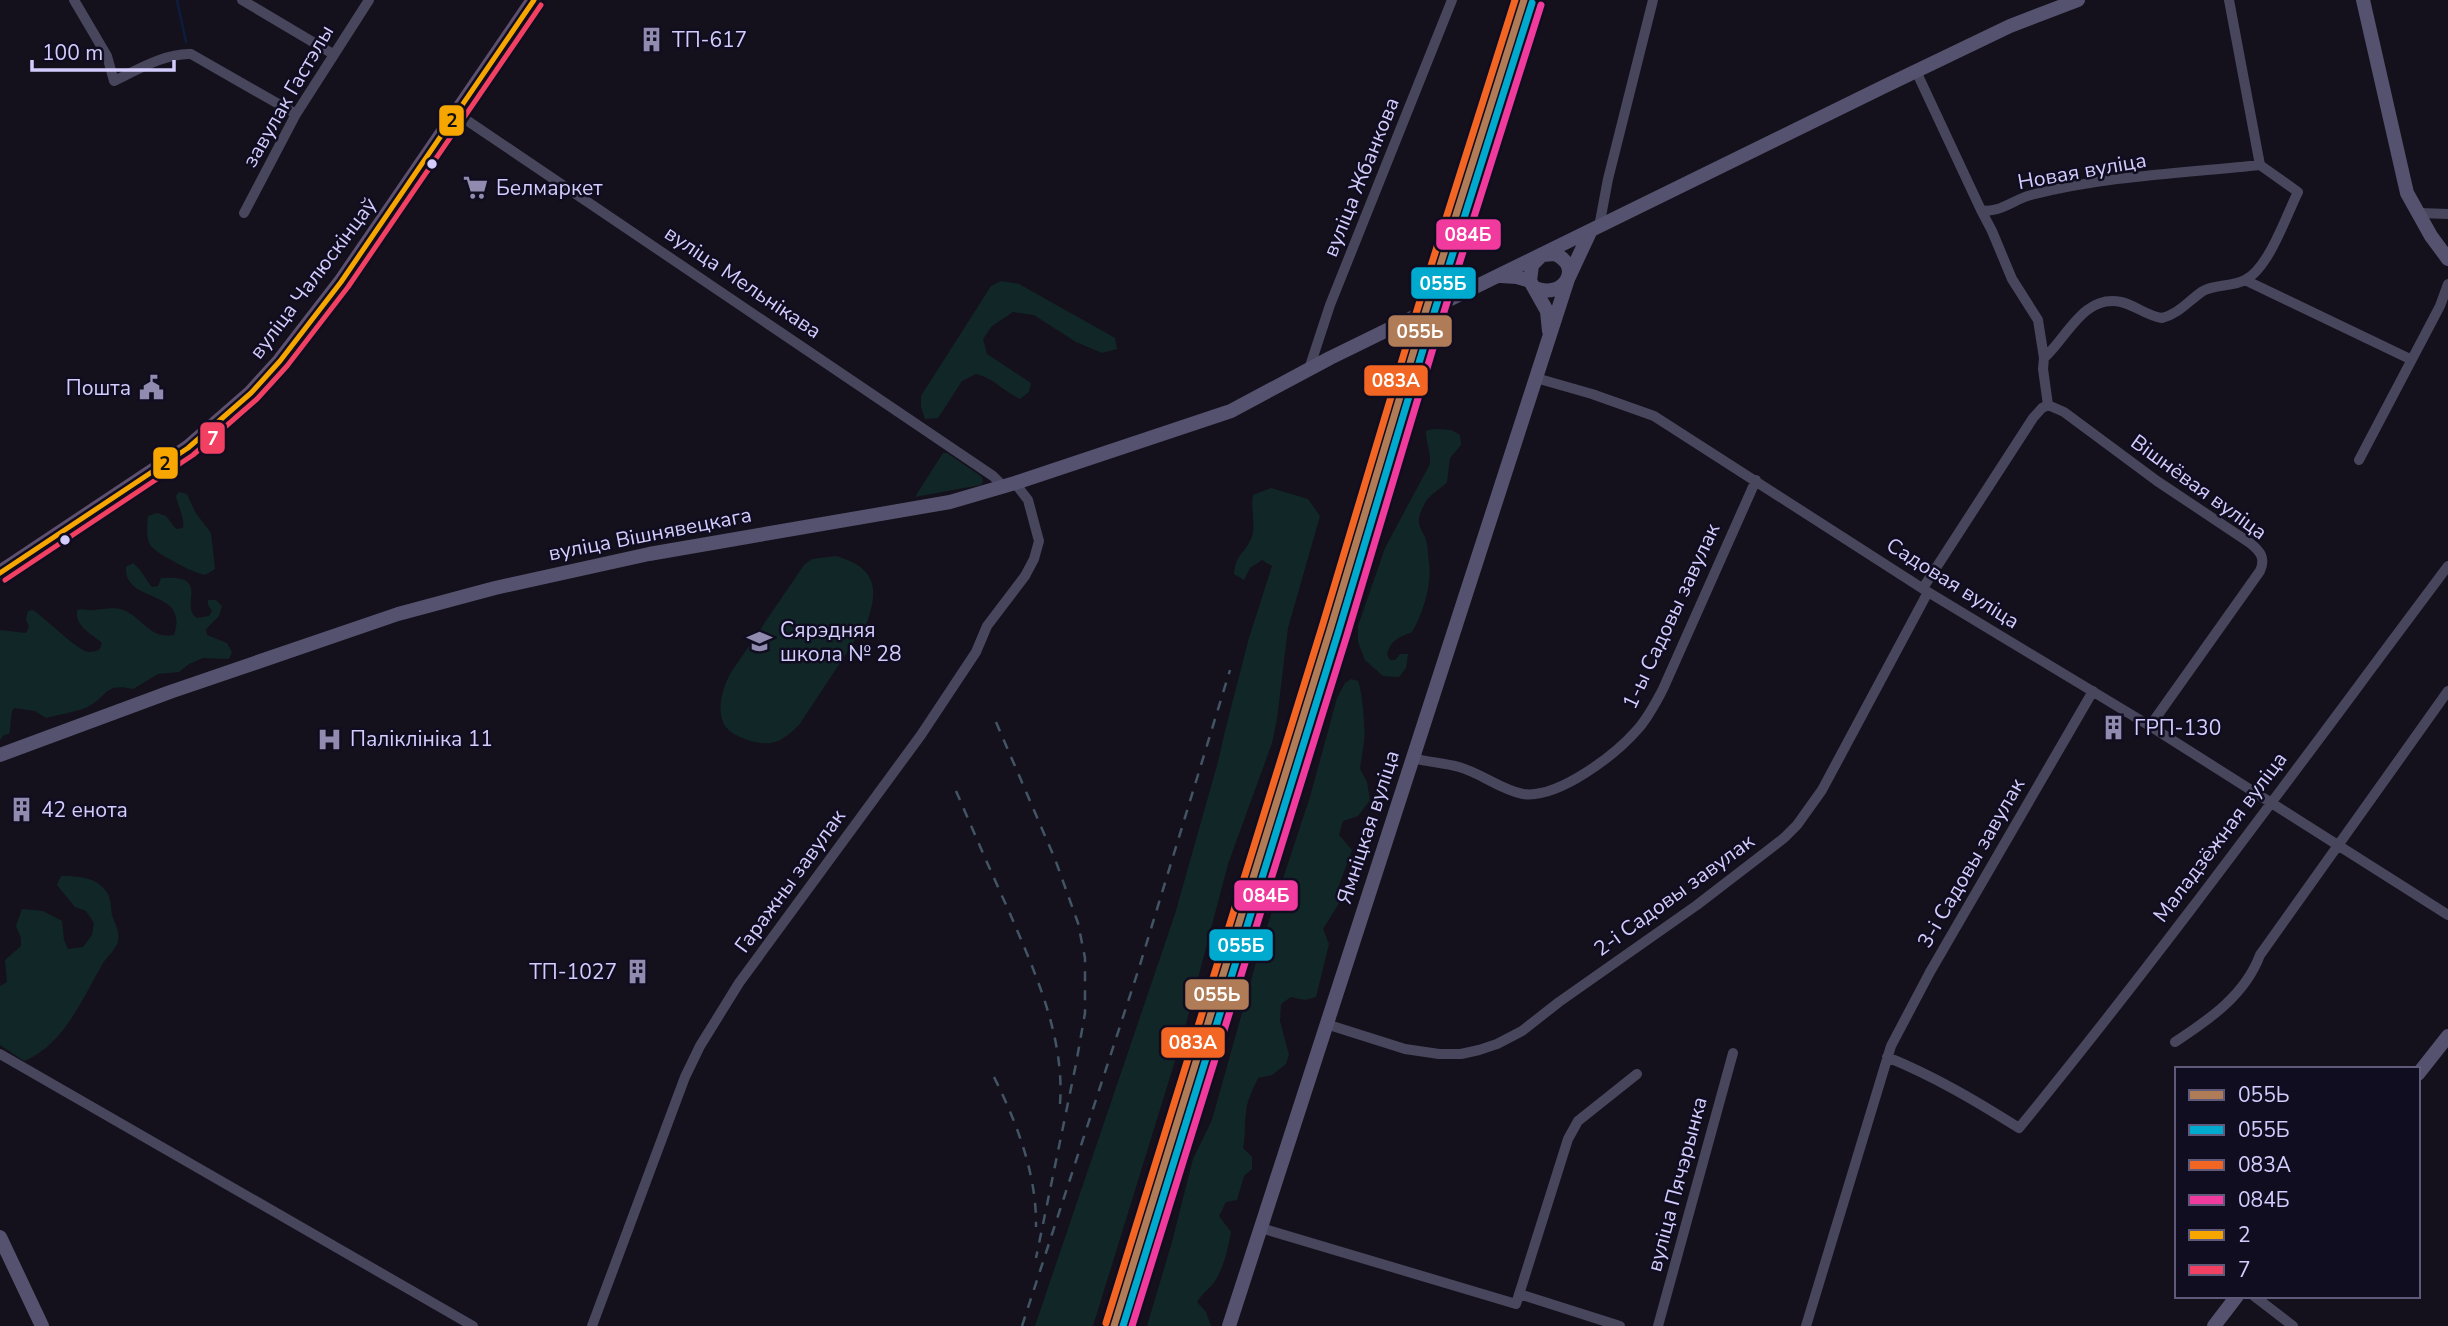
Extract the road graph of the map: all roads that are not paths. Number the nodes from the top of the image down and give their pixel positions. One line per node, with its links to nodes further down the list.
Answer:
1 (74, 0): 13 (street)
2 (242, 0): 10 (street)
3 (369, 0): 10 (street, завулак Гастэлы)
4 (534, 0): 12 (main road, вуліца Чалюскінцаў)
5 (1452, 0): 31 (street, вуліца Жбанкова)
6 (1653, 0): 19 (street)
7 (2078, 0): 11 (main road, вуліца Вішнявецкага)
8 (2229, 0): 14 (street)
9 (2363, 0): 17 (main road)
10 (333, 54): 13 (street, завулак Гастэлы)
11 (1916, 71): 15 (street); 19 (main road, вуліца Вішнявецкага)
12 (456, 113): 36 (street, вуліца Мельнікава); 38 (main road, вуліца Чалюскінцаў)
13 (296, 114): 16 (street, завулак Гастэлы)
14 (2260, 165): 15 (street, Новая вуліца); 24 (street)
15 (1981, 210): 29 (street)
16 (244, 213)
17 (2419, 213): 18 (street); 21 (main road)
18 (2448, 214)
19 (1595, 229): 20 (main road, вуліца Вішнявецкага); 23 (main road, Ямніцкая вуліца)
20 (1542, 255): 22 (main road, вуліца Вішнявецкага); 23 (main road); 26 (main road)
21 (2448, 260)
22 (1499, 276): 26 (main road); 31 (main road, вуліца Вішнявецкага)
23 (1568, 279): 26 (main road); 28 (main road, Ямніцкая вуліца)
24 (2245, 280): 29 (street); 30 (street)
25 (2448, 284): 27 (street)
26 (1533, 285): 28 (main road)
27 (2444, 303): 30 (street)
28 (1549, 341): 32 (main road, Ямніцкая вуліца)
29 (2044, 358): 33 (street)
30 (2410, 359): 34 (street)
31 (1309, 369): 36 (main road, вуліца Вішнявецкага)
32 (1536, 378): 35 (street, Садовая вуліца); 44 (main road, Ямніцкая вуліца)
33 (2048, 405): 39 (street, 2-і Садовы завулак); 42 (street, Вішнёвая вуліца)
34 (2359, 460)
35 (1756, 480): 39 (street, Садовая вуліца); 44 (street, 1-ы Садовы завулак)
36 (1009, 485): 43 (main road, вуліца Вішнявецкага); 63 (street, Гаражны завулак)
37 (2448, 566): 45 (street, Маладзёжная вуліца)
38 (0, 573)
39 (1925, 590): 40 (street, Садовая вуліца); 48 (street, 2-і Садовы завулак)
40 (2093, 691): 42 (street, Садовая вуліца); 53 (street, 3-і Садовы завулак)
41 (2448, 691): 46 (street)
42 (2150, 726): 45 (street, Садовая вуліца)
43 (0, 755)
44 (1412, 758): 48 (main road, Ямніцкая вуліца)
45 (2270, 803): 46 (street, Садовая вуліца); 53 (street, Маладзёжная вуліца)
46 (2339, 844): 47 (street, Садовая вуліца); 50 (street)
47 (2448, 915)
48 (1326, 1024): 56 (main road, Ямніцкая вуліца)
49 (2448, 1036): 54 (main road)
50 (2175, 1042)
51 (1733, 1053): 66 (street, вуліца Пячэрынка)
52 (0, 1055): 62 (street)
53 (1887, 1057): 67 (street, 3-і Садовы завулак)
54 (2420, 1071)
55 (1637, 1074): 60 (street)
56 (1261, 1228): 60 (street); 64 (main road, Ямніцкая вуліца)
57 (0, 1237): 61 (main road)
58 (2235, 1298): 68 (main road)
59 (2257, 1298): 69 (street)
60 (1518, 1299): 65 (street)
61 (42, 1326)
62 (473, 1326)
63 (592, 1326)
64 (1229, 1326)
65 (1620, 1326)
66 (1658, 1326)
67 (1806, 1326)
68 (2214, 1326)
69 (2293, 1326)

